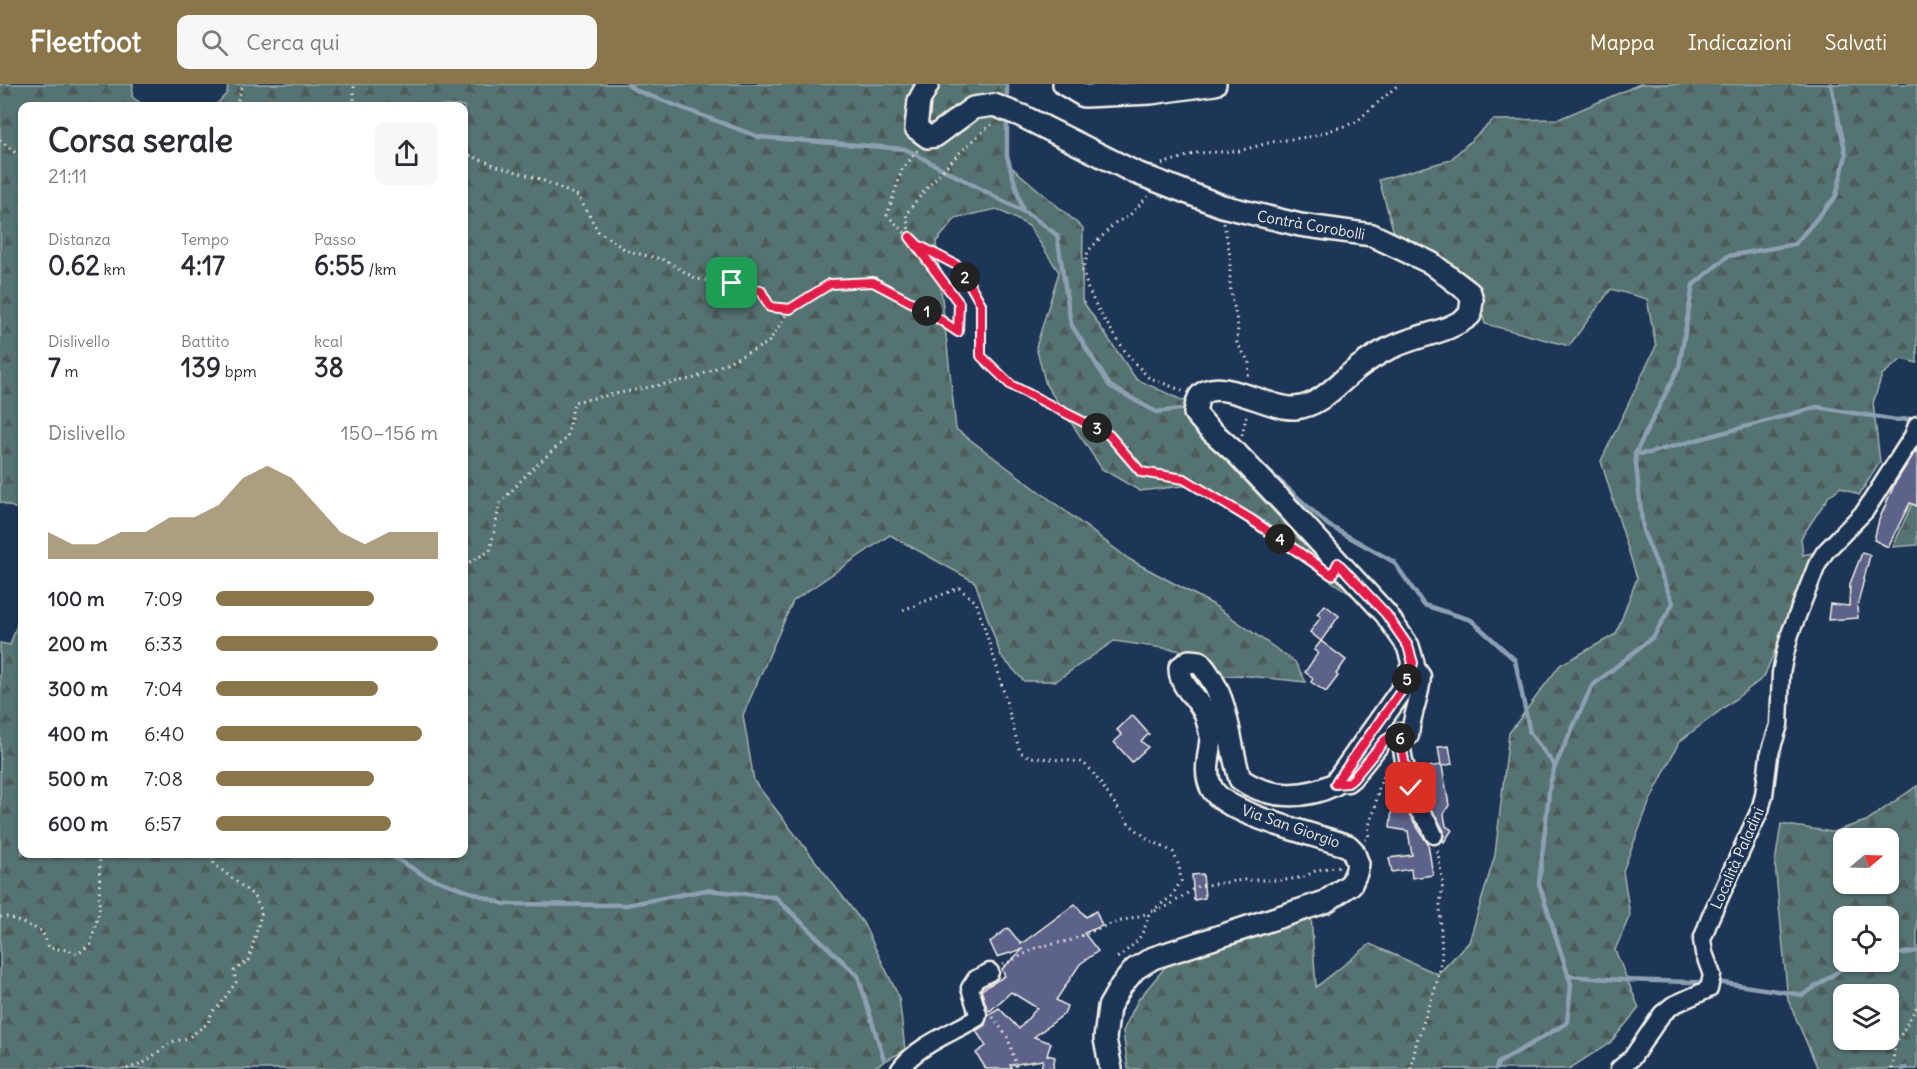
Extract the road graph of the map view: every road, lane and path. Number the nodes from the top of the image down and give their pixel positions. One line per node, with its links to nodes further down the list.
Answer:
1 (243, 84): 7 (path)
2 (354, 84): 8 (path)
3 (928, 84): 10 (street)
4 (1064, 84): 5 (street)
5 (1215, 84)
6 (1399, 84): 14 (path)
7 (237, 102)
8 (354, 102)
9 (996, 121): 17 (path)
10 (928, 137): 14 (street, Contrà Corobolli); 17 (path)
11 (0, 140): 12 (path)
12 (18, 155)
13 (468, 155): 18 (path)
14 (1134, 172): 15 (street, Contrà Corobolli)
15 (1155, 181): 16 (street, Contrà Corobolli); 20 (path)
16 (1222, 206): 19 (path); 19 (street, Contrà Corobolli)
17 (910, 237): 18 (path); 24 (path)
18 (790, 309): 23 (path)
19 (1246, 396): 20 (street, Contrà Corobolli); 22 (path)
20 (1198, 403): 22 (street)
21 (1917, 425): 45 (street, Località Paladini)
22 (1237, 454): 26 (street)
23 (468, 563)
24 (1314, 563)
25 (903, 610): 34 (path)
26 (1413, 663): 27 (street); 29 (street)
27 (1410, 736)
28 (1404, 761): 29 (street); 30 (street); 31 (path)
29 (1335, 784): 31 (street, Via San Giorgio)
30 (1434, 835): 44 (path)
31 (1353, 851): 34 (path); 43 (street, Via San Giorgio)
32 (100, 858): 35 (path)
33 (213, 858): 40 (path)
34 (1149, 913): 36 (path); 37 (path)
35 (0, 917)
36 (1117, 958)
37 (990, 972): 39 (street)
38 (1917, 1006): 46 (path)
39 (975, 1007): 41 (street); 42 (path)
40 (127, 1069)
41 (900, 1069)
42 (1017, 1069)
43 (1111, 1069)
44 (1411, 1069)
45 (1618, 1069)
46 (1892, 1069)

